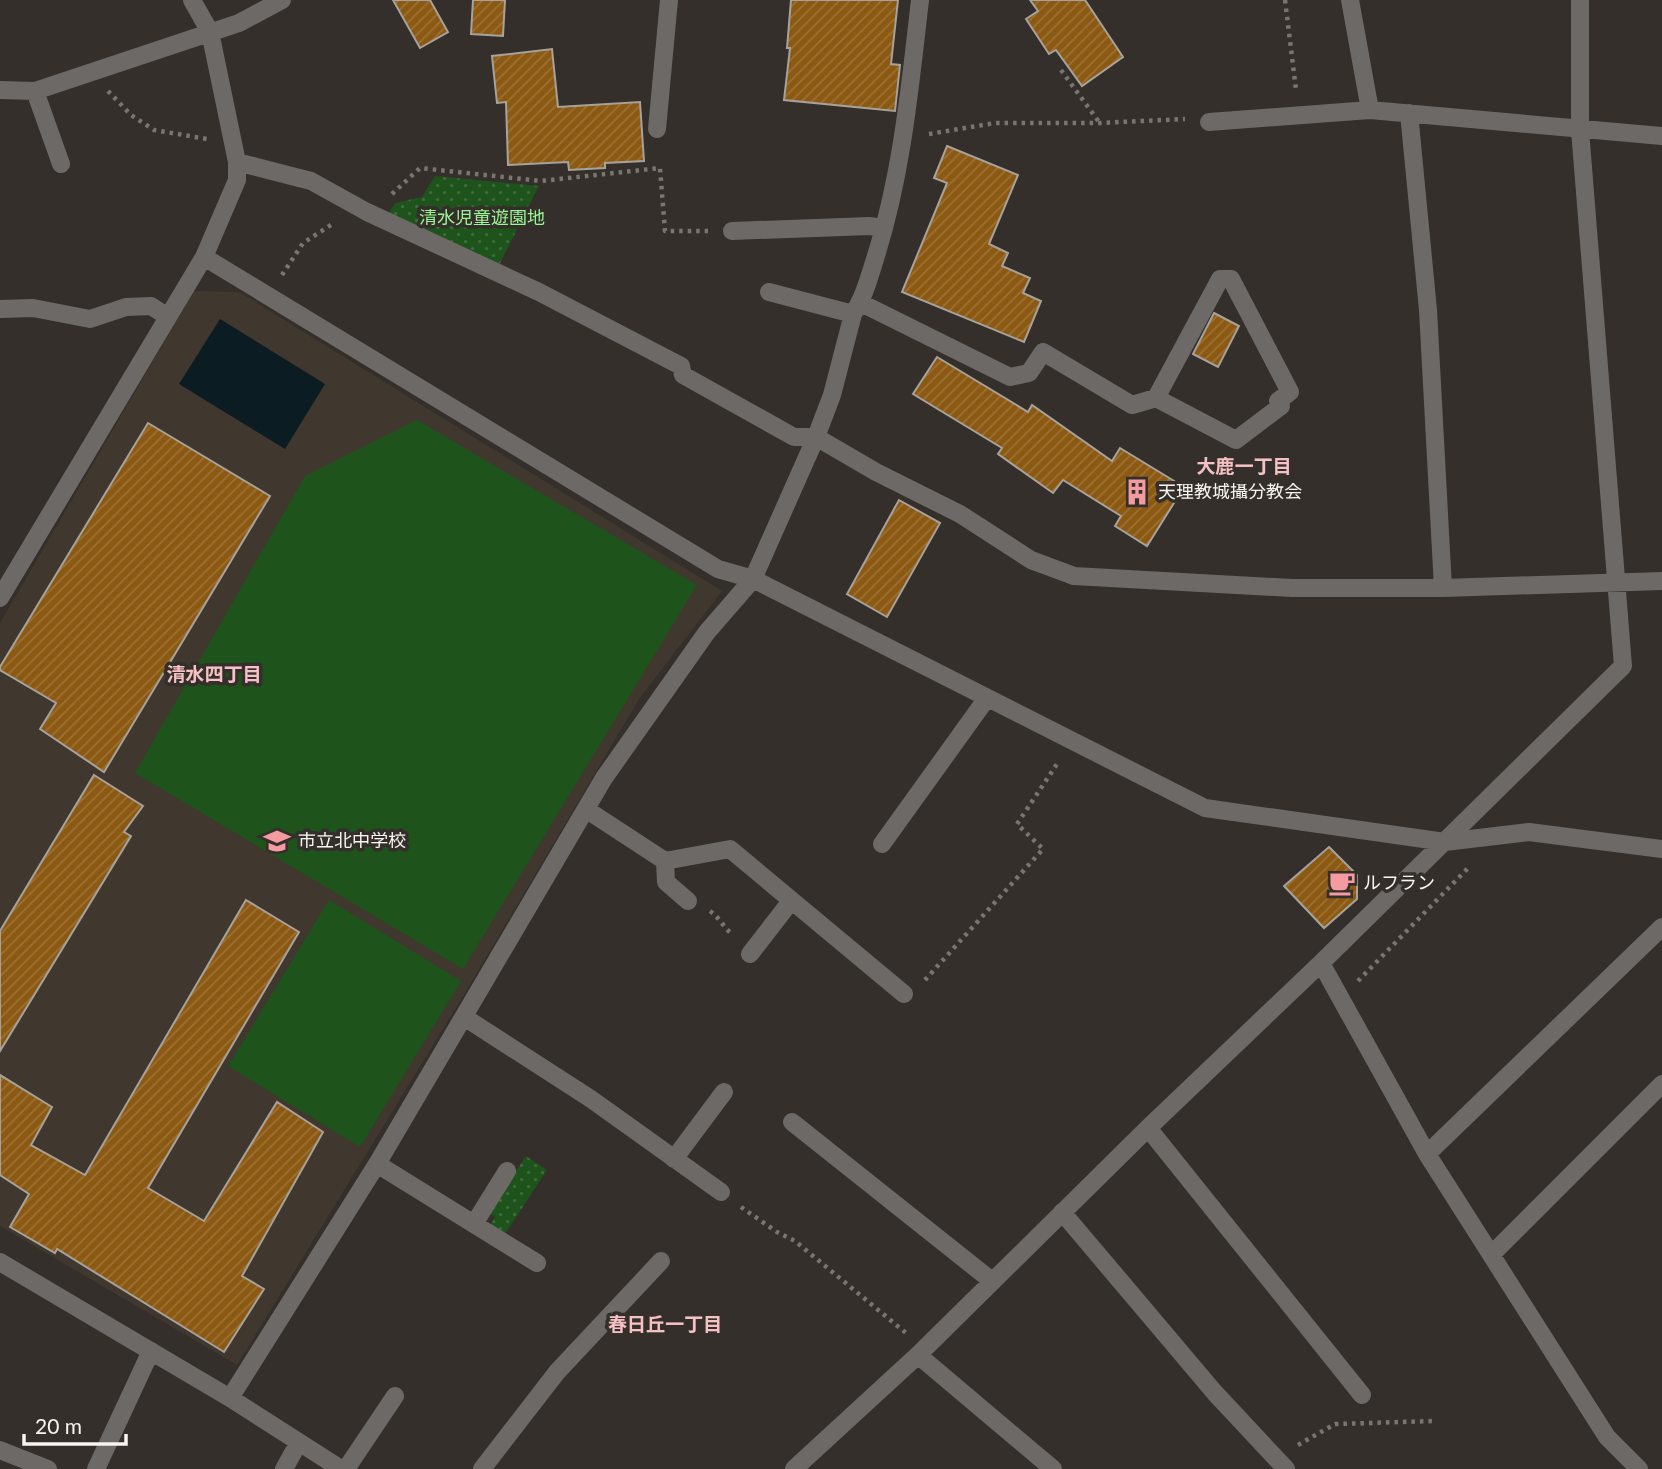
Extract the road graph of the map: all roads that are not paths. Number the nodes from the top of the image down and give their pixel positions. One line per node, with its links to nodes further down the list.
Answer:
1 (192, 0): 7 (street)
2 (282, 0): 7 (street)
3 (669, 0): 13 (street)
4 (920, 0): 18 (street)
5 (1350, 0): 10 (street)
6 (1580, 0): 14 (street)
7 (210, 32): 9 (street); 16 (street)
8 (0, 90): 9 (street)
9 (35, 91): 17 (street)
10 (1370, 110): 11 (street); 12 (street)
11 (1409, 113): 14 (street); 30 (street)
12 (1209, 122)
13 (657, 129)
14 (1580, 130): 15 (street); 29 (street)
15 (1662, 136)
16 (237, 162): 20 (street); 26 (street)
17 (61, 164)
18 (884, 228): 19 (street); 22 (street)
19 (732, 231)
20 (204, 257): 24 (street); 27 (street)
21 (769, 292): 22 (street)
22 (857, 308): 25 (street); 26 (street)
23 (0, 309): 24 (street)
24 (168, 317): 31 (street)
25 (1156, 398): 25 (street)
26 (817, 437): 27 (street); 30 (street)
27 (753, 579): 32 (street); 33 (street)
28 (1662, 581): 29 (street)
29 (1616, 582): 30 (street); 34 (street)
30 (1443, 588)
31 (0, 598)
32 (987, 698): 34 (street); 35 (street)
33 (587, 810): 37 (street); 44 (street)
34 (1445, 842): 36 (street); 42 (street)
35 (882, 845)
36 (1662, 849)
37 (664, 861): 38 (street); 39 (street)
38 (688, 901)
39 (791, 901): 41 (street); 43 (street)
40 (1662, 927): 49 (street)
41 (752, 951)
42 (1321, 963): 48 (street); 49 (street)
43 (904, 993)
44 (464, 1017): 50 (street); 51 (street)
45 (1662, 1084): 56 (street)
46 (724, 1092): 50 (street)
47 (792, 1122): 60 (street)
48 (1148, 1128): 54 (street); 63 (street)
49 (1427, 1154): 56 (street)
50 (674, 1158): 53 (street)
51 (377, 1164): 55 (street); 65 (street)
52 (507, 1171): 55 (street)
53 (721, 1192)
54 (1062, 1212): 60 (street); 68 (street)
55 (474, 1224): 59 (street)
56 (1491, 1255): 76 (street)
57 (661, 1261): 73 (street)
58 (0, 1262): 61 (street)
59 (537, 1263)
60 (992, 1281): 62 (street)
61 (151, 1351): 65 (street); 71 (street)
62 (921, 1352): 74 (street); 75 (street)
63 (1362, 1395)
64 (395, 1396): 69 (street)
65 (230, 1398): 66 (street)
66 (299, 1442): 69 (street); 72 (street)
67 (0, 1450): 70 (street)
68 (1281, 1464)
69 (339, 1467)
70 (48, 1469)
71 (96, 1469)
72 (284, 1469)
73 (482, 1469)
74 (794, 1469)
75 (1053, 1469)
76 (1639, 1469)

